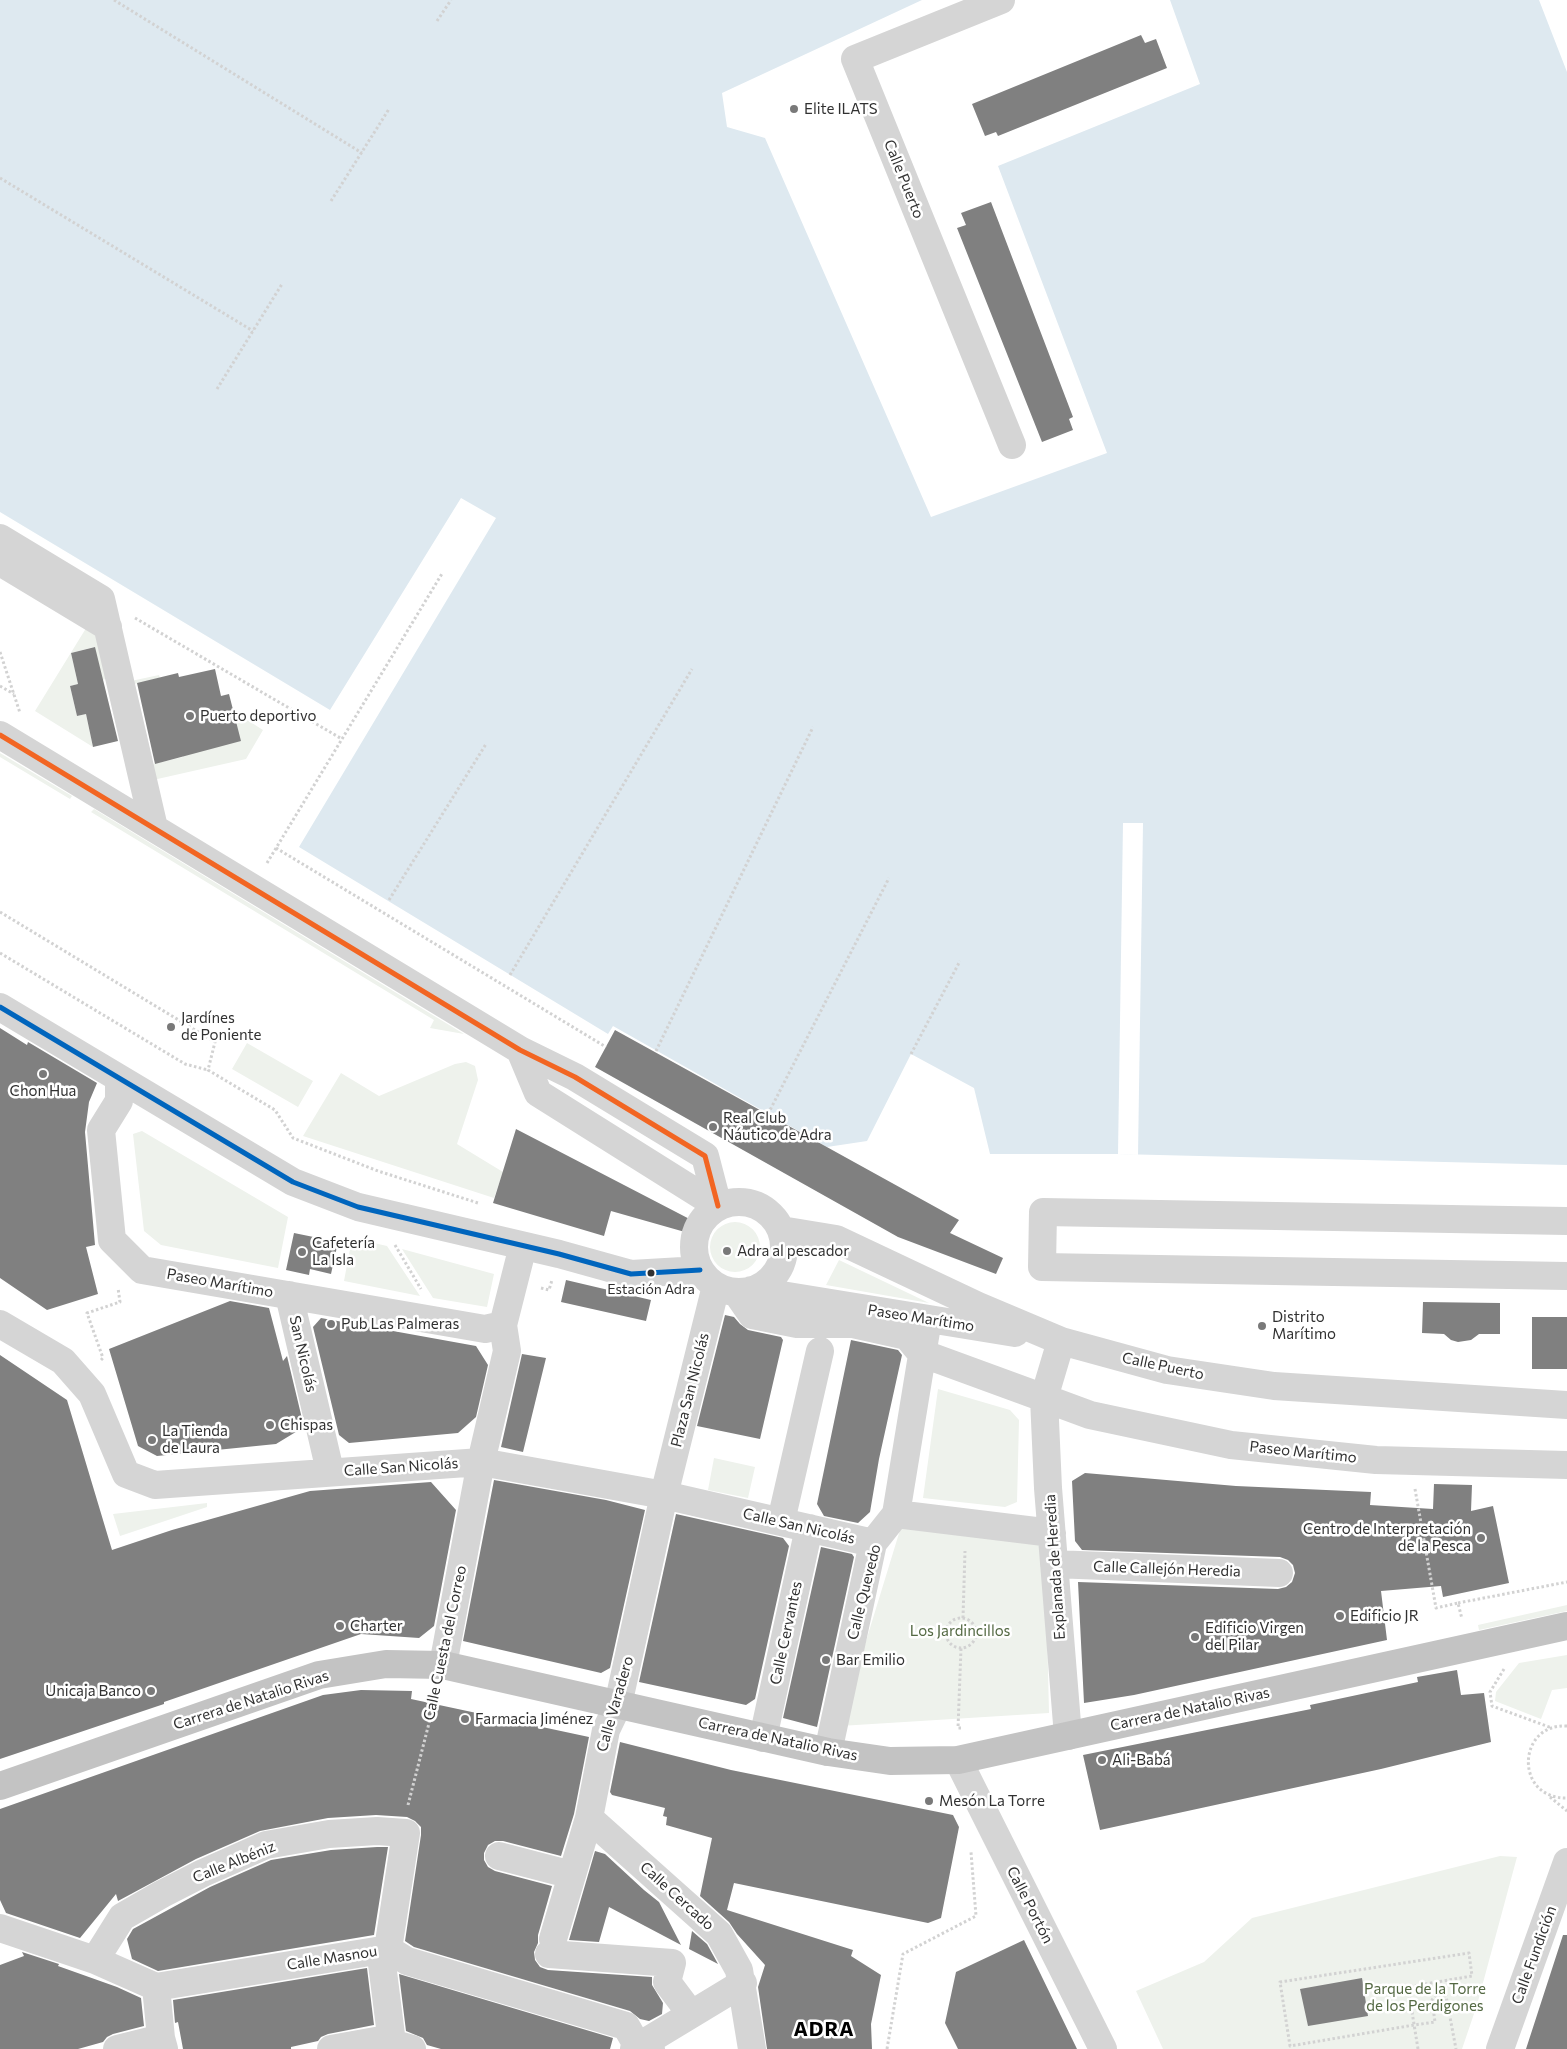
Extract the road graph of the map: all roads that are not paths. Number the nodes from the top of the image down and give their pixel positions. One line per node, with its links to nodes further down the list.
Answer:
1 (1001, 0): 2 (street, Calle Puerto)
2 (1012, 445)
3 (0, 538): 5 (street)
4 (0, 562): 5 (street)
5 (108, 627): 7 (street)
6 (0, 735): 7 (street)
7 (154, 828): 9 (street)
8 (0, 1007): 10 (street, Paseo Marítimo)
9 (520, 1050): 11 (street); 11 (street)
10 (119, 1079): 14 (street, Paseo Marítimo); 17 (street, Paseo Marítimo)
11 (718, 1206): 13 (street); 16 (street)
12 (1567, 1221): 15 (street)
13 (782, 1230): 16 (street); 21 (street, Calle Puerto)
14 (523, 1246): 16 (street, Paseo Marítimo); 20 (street, Calle Cuesta del Correo)
15 (1567, 1276)
16 (726, 1285): 18 (street, Paseo Marítimo); 23 (street); 29 (street, Plaza San Nicolás)
17 (289, 1295): 20 (street, Paseo Marítimo); 28 (street, San Nicolás)
18 (928, 1319): 21 (street, Paseo Marítimo); 23 (street, Calle Quevedo)
19 (0, 1324): 28 (street, Calle San Nicolás)
20 (503, 1325): 26 (street, Calle Cuesta del Correo)
21 (1061, 1340): 24 (street); 25 (street, Calle Puerto)
22 (820, 1351): 31 (street)
23 (921, 1353): 24 (street, Paseo Marítimo); 30 (street, Calle Quevedo)
24 (1044, 1398): 27 (street, Paseo Marítimo); 33 (street, Explanada de Heredia)
25 (1567, 1405)
26 (481, 1462): 28 (street, Calle San Nicolás); 29 (street, Calle San Nicolás); 38 (street, Calle Cuesta del Correo)
27 (1567, 1466)
28 (330, 1472)
29 (664, 1495): 31 (street, Calle San Nicolás); 39 (street, Calle Varadero)
30 (896, 1514): 33 (street); 34 (street, Calle Quevedo)
31 (781, 1522): 32 (street, Calle San Nicolás)
32 (809, 1528): 34 (street, Calle San Nicolás); 41 (street, Calle Cervantes)
33 (1052, 1533): 35 (street, Explanada de Heredia)
34 (873, 1544): 42 (street, Calle Quevedo)
35 (1054, 1564): 36 (street, Calle Callejón Heredia); 40 (street, Explanada de Heredia)
36 (1279, 1573)
37 (1566, 1627): 40 (highway, Carrera de Natalio Rivas)
38 (443, 1665): 39 (highway, Carrera de Natalio Rivas); 44 (highway, Carrera de Natalio Rivas)
39 (618, 1705): 41 (highway, Carrera de Natalio Rivas); 45 (street, Calle Varadero)
40 (1068, 1736): 43 (highway, Carrera de Natalio Rivas)
41 (763, 1738): 42 (highway, Carrera de Natalio Rivas)
42 (828, 1752): 43 (highway, Carrera de Natalio Rivas)
43 (958, 1760): 61 (street, Calle Portón)
44 (0, 1786)
45 (589, 1818): 48 (street, Calle Varadero); 52 (street, Calle Cercado)
46 (499, 1856): 48 (street)
47 (1567, 1862): 62 (street, Calle Fundición)
48 (572, 1875): 54 (street, Calle Varadero)
49 (5, 1934): 51 (street)
50 (388, 1949): 51 (street, Calle Albéniz); 53 (street, Calle Masnou); 56 (street); 57 (street, Calle Masnou)
51 (95, 1960): 53 (street)
52 (743, 1983): 54 (street); 60 (street, Calle Cercado)
53 (156, 1987): 55 (street)
54 (691, 2014): 57 (street)
55 (162, 2044): 58 (street)
56 (402, 2046): 59 (street)
57 (641, 2048)
58 (117, 2049)
59 (332, 2049)
60 (752, 2049)
61 (1103, 2049)
62 (1500, 2049)

